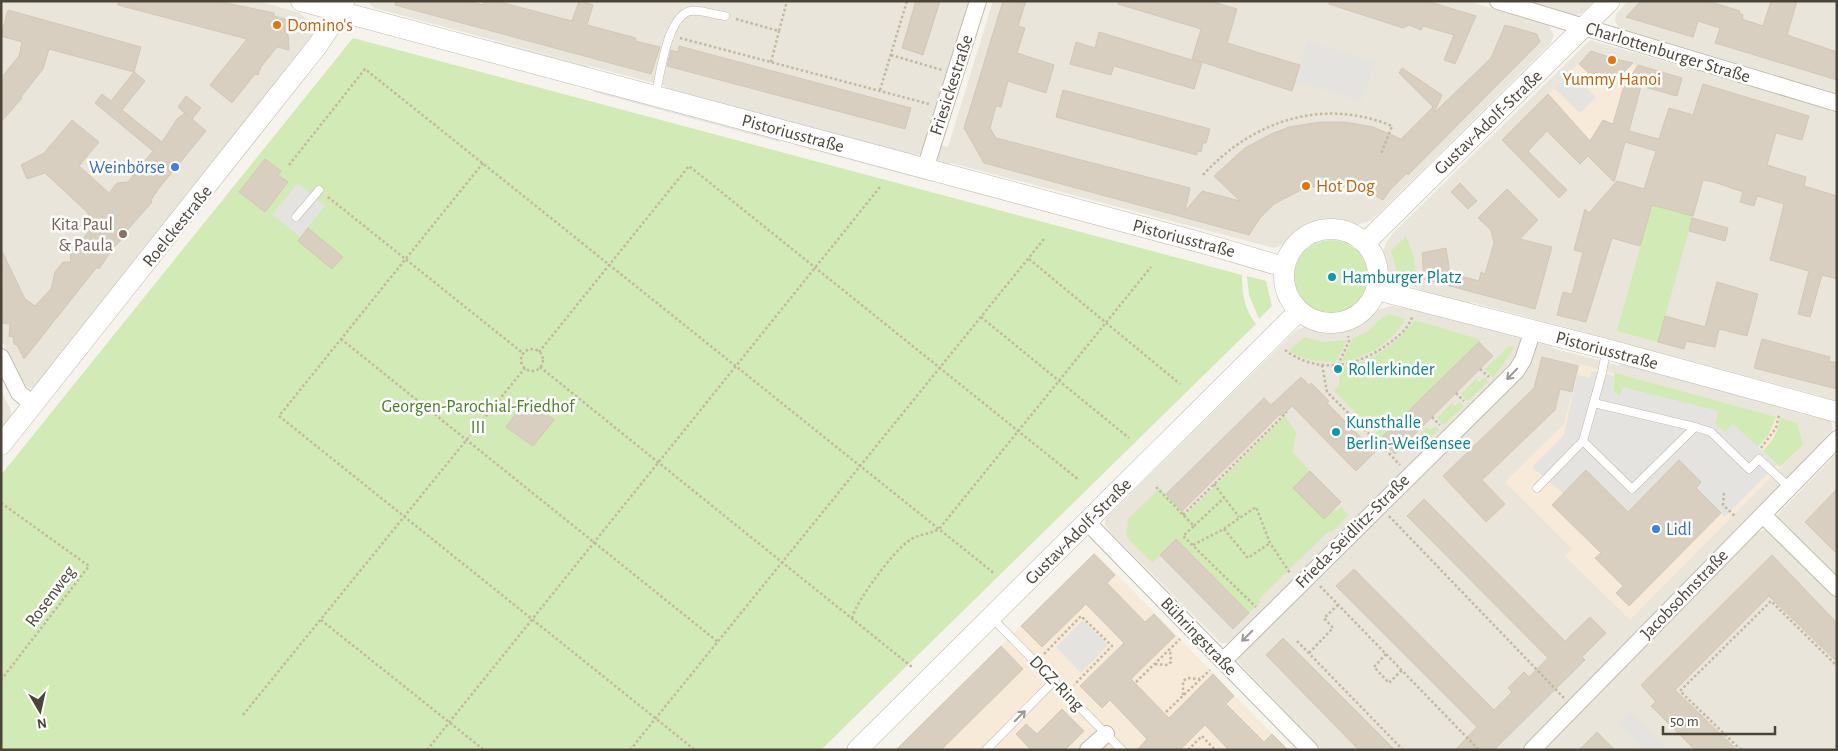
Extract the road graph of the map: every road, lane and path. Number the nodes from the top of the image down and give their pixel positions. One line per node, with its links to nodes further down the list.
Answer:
1 (301, 1): 7 (street, Pistoriusstraße)
2 (788, 1): 10 (path)
3 (907, 1): 12 (path)
4 (978, 1): 22 (street, Friesickestraße)
5 (1498, 1): 9 (street, Charlottenburger Straße)
6 (1610, 1): 9 (street, Gustav-Adolf-Straße)
7 (342, 7): 16 (street, Pistoriusstraße); 57 (street, Roelckestraße)
8 (725, 16): 10 (path); 11 (lane)
9 (1584, 27): 17 (street, Charlottenburger Straße); 28 (street, Gustav-Adolf-Straße)
10 (780, 31): 13 (path)
11 (669, 35): 13 (path); 16 (lane)
12 (891, 55): 14 (path); 15 (path)
13 (771, 62): 15 (path)
14 (942, 70)
15 (880, 90): 18 (path)
16 (655, 96): 22 (street, Pistoriusstraße)
17 (1837, 103)
18 (932, 105)
19 (1381, 154): 23 (path)
20 (484, 163): 21 (path); 30 (path); 31 (path)
21 (288, 165)
22 (926, 169): 33 (street, Pistoriusstraße)
23 (1203, 175)
24 (880, 186): 34 (path)
25 (319, 190): 26 (lane); 30 (path)
26 (296, 218)
27 (1044, 239): 29 (path)
28 (1365, 242): 33 (street); 35 (street)
29 (1029, 258): 38 (path); 39 (path)
30 (406, 260): 42 (path); 46 (path)
31 (609, 264): 34 (path); 45 (path); 50 (path)
32 (1151, 267): 39 (path)
33 (1284, 267): 36 (street)
34 (815, 268): 50 (path); 53 (path)
35 (1377, 290): 36 (street); 40 (street, Pistoriusstraße)
36 (1299, 311): 88 (street, Gustav-Adolf-Straße)
37 (1413, 316): 49 (path)
38 (981, 317): 53 (path); 54 (path)
39 (1106, 321): 54 (path); 55 (path)
40 (1533, 330): 44 (street, Pistoriusstraße); 73 (street, Frieda-Seidlitz-Straße, one-way to 73)
41 (1348, 336): 49 (path)
42 (341, 339): 65 (path); 85 (path)
43 (1283, 349): 48 (path)
44 (1606, 349): 56 (lane); 59 (street, Pistoriusstraße)
45 (539, 352): 46 (path); 52 (path)
46 (524, 354): 51 (path)
47 (1, 357): 57 (street)
48 (1322, 365): 49 (path); 67 (path)
49 (1338, 365)
50 (736, 366): 71 (path); 72 (path)
51 (525, 368): 52 (path); 65 (path)
52 (540, 368): 71 (path)
53 (939, 369): 62 (path); 72 (path)
54 (1058, 380): 62 (path); 63 (path)
55 (1180, 384)
56 (1594, 402): 61 (lane); 66 (lane)
57 (33, 404): 68 (street, Roelckestraße)
58 (1287, 412): 75 (path)
59 (1837, 412)
60 (1779, 415): 70 (path)
61 (1695, 428): 66 (lane); 70 (lane)
62 (1017, 431): 74 (path); 90 (path)
63 (1129, 438)
64 (1837, 439): 78 (street, Jacobsohnstraße)
65 (466, 441): 85 (path); 92 (path)
66 (1583, 441): 77 (lane)
67 (1377, 442)
68 (1, 445)
69 (1382, 446): 73 (path)
70 (1759, 459): 78 (lane)
71 (658, 462): 92 (path); 95 (path)
72 (860, 466): 90 (path); 95 (path)
73 (1410, 474): 82 (street, Frieda-Seidlitz-Straße)
74 (1079, 480)
75 (1214, 484): 80 (path); 83 (path)
76 (1156, 487): 83 (path)
77 (1537, 488)
78 (1790, 488): 84 (street, Jacobsohnstraße)
79 (1724, 493): 87 (path)
80 (1224, 498): 86 (path); 89 (path)
81 (1, 504): 118 (path, Rosenweg)
82 (1378, 505): 97 (street, Frieda-Seidlitz-Straße); 123 (path)
83 (1183, 515): 89 (path)
84 (1763, 515): 98 (street); 123 (street, Jacobsohnstraße)
85 (405, 516): 103 (path); 104 (path)
86 (1240, 517): 91 (path); 93 (path)
87 (1736, 517)
88 (1088, 523): 100 (street, Gustav-Adolf-Straße); 113 (street, Bühringstraße)
89 (1194, 526): 94 (path)
90 (939, 529): 96 (path); 102 (path)
91 (1224, 529): 93 (path); 94 (path)
92 (594, 543): 103 (path); 107 (path)
93 (1270, 543): 97 (path)
94 (1192, 545): 101 (path)
95 (782, 562): 102 (path); 107 (path)
96 (995, 574)
97 (1305, 578): 99 (path); 101 (street, Frieda-Seidlitz-Straße)
98 (1837, 588)
99 (1338, 605): 109 (path); 110 (path)
100 (991, 617): 111 (lane, DGZ-Ring); 129 (street, Gustav-Adolf-Straße)
101 (1266, 617): 113 (street, Frieda-Seidlitz-Straße, one-way to 113)
102 (852, 618): 115 (path)
103 (532, 619): 126 (path); 127 (path)
104 (321, 620): 125 (path); 127 (path)
105 (1182, 637): 108 (path)
106 (1297, 641): 109 (path)
107 (718, 642): 126 (path)
108 (1170, 649): 112 (path); 112 (path)
109 (1309, 653): 140 (path)
110 (1386, 654): 116 (path); 116 (path)
111 (1036, 662): 119 (lane, DGZ-Ring); 121 (path)
112 (1155, 664): 120 (path)
113 (1218, 664): 117 (path); 139 (street, Bühringstraße)
114 (1837, 666): 143 (path)
115 (912, 667)
116 (1402, 670): 141 (path)
117 (1200, 679): 122 (path); 122 (path)
118 (1, 680)
119 (1054, 681): 121 (lane, DGZ-Ring); 134 (lane, one-way to 119)
120 (1136, 682)
121 (1066, 693): 128 (lane, DGZ-Ring)
122 (1183, 696): 124 (path)
123 (1573, 708): 142 (street, Jacobsohnstraße)
124 (1166, 712)
125 (243, 715)
126 (656, 718): 132 (path); 133 (path)
127 (450, 722): 130 (path); 131 (path)
128 (1106, 734): 135 (street); 136 (lane, DGZ-Ring)
129 (864, 745)
130 (427, 750)
131 (484, 750)
132 (630, 750)
133 (695, 750)
134 (986, 750)
135 (1088, 750)
136 (1122, 750)
137 (1188, 750): 138 (path)
138 (1215, 750)
139 (1310, 750)
140 (1403, 750)
141 (1480, 750)
142 (1532, 750)
143 (1740, 750)

